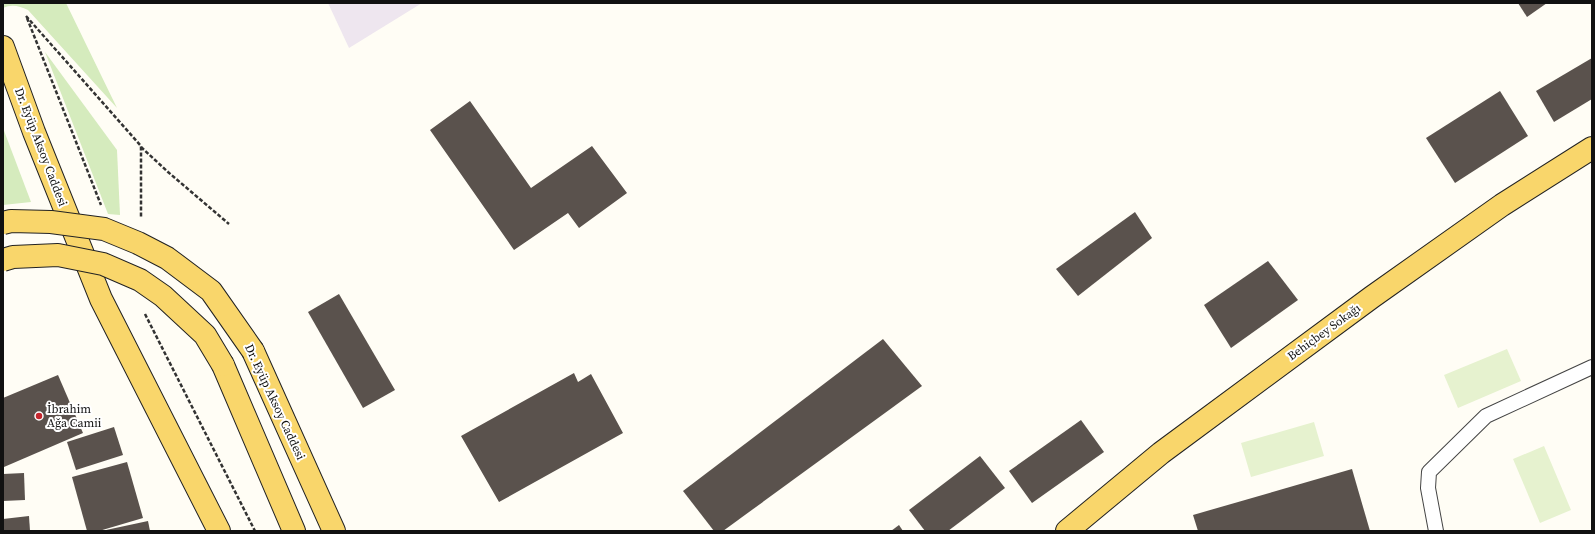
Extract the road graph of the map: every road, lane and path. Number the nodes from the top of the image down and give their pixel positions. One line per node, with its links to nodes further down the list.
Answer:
1 (26, 16): 5 (path)
2 (3, 47): 10 (main road, Dr. Eyüp Aksoy Caddesi)
3 (140, 146): 7 (path)
4 (1592, 148): 13 (main road, Behiçbey Sokağı)
5 (101, 205)
6 (3, 222): 12 (main road, Dr. Eyüp Aksoy Caddesi, bridge)
7 (229, 224)
8 (3, 260): 11 (main road, bridge)
9 (1592, 367): 14 (lane)
10 (218, 531)
11 (294, 531)
12 (334, 531)
13 (1067, 531)
14 (1436, 531)

